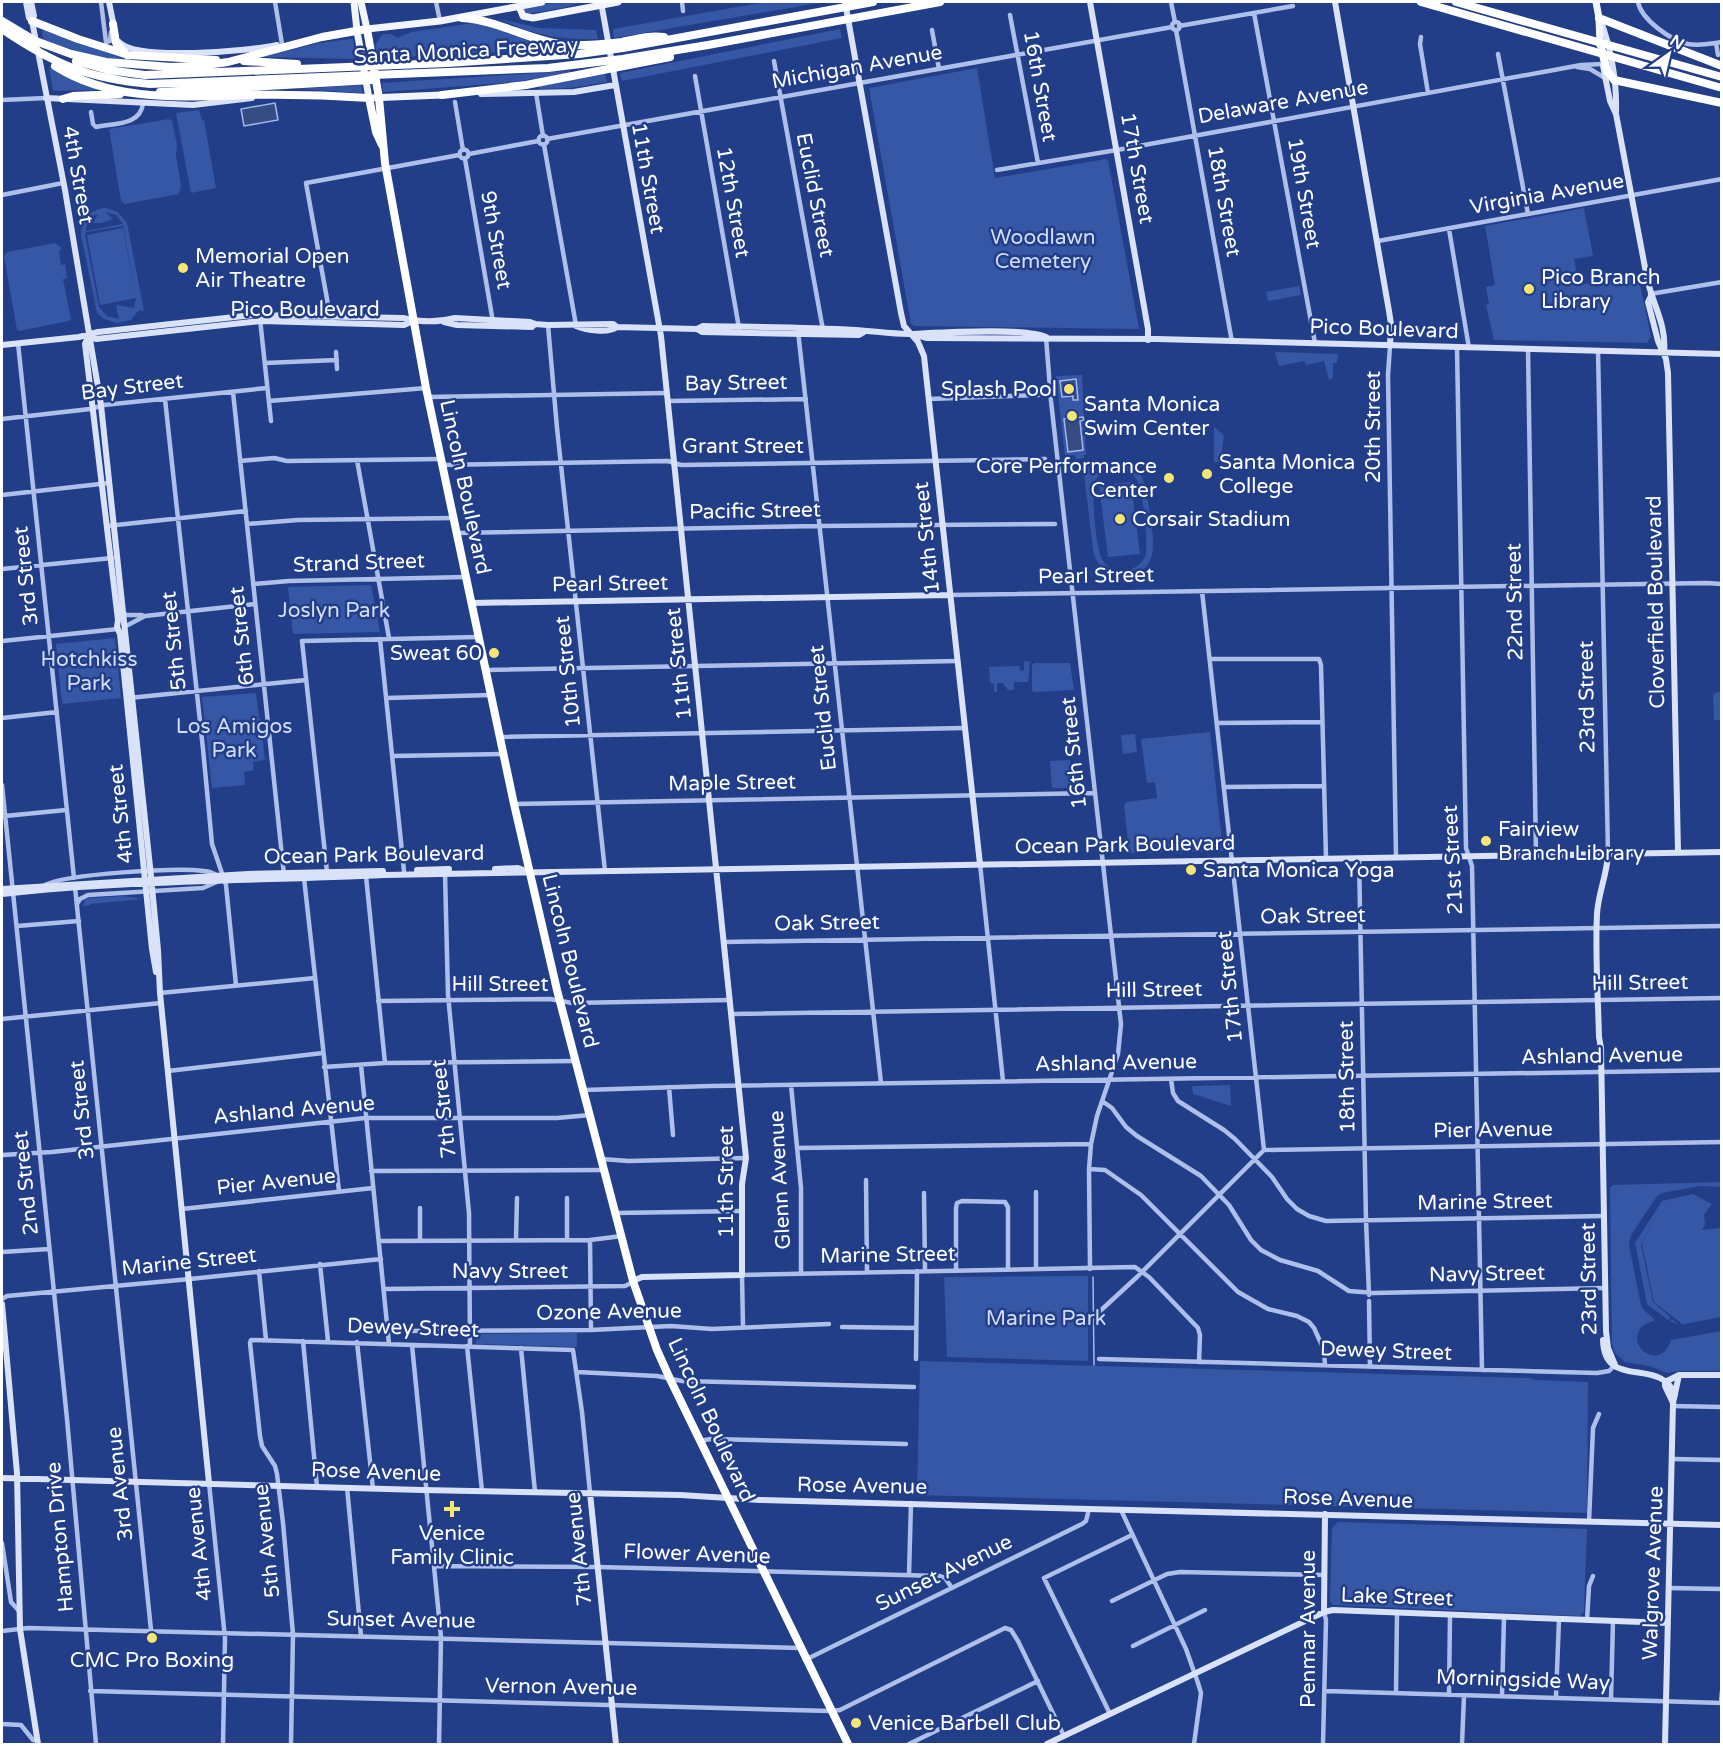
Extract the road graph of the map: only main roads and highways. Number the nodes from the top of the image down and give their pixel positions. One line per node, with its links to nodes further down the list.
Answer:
1 (354, 2): 19 (main road, Lincoln Boulevard)
2 (361, 2): 18 (main road, Lincoln Boulevard)
3 (542, 2): 11 (main road)
4 (618, 2): 10 (main road)
5 (873, 2): 21 (highway, Santa Monica Freeway)
6 (940, 2): 22 (highway, Santa Monica Freeway)
7 (1420, 2): 30 (highway)
8 (1456, 2): 29 (highway)
9 (1596, 2): 13 (main road)
10 (601, 3): 11 (main road)
11 (519, 4): 12 (main road)
12 (462, 18): 18 (main road); 21 (highway)
13 (1599, 18): 23 (main road); 26 (highway)
14 (2, 21): 20 (highway, Santa Monica Freeway)
15 (32, 21): 24 (highway)
16 (113, 24): 24 (highway)
17 (2, 29): 25 (highway, Santa Monica Freeway)
18 (367, 29): 19 (highway); 33 (highway, Lincoln Boulevard)
19 (357, 31): 20 (highway); 32 (main road, Lincoln Boulevard)
20 (34, 36): 27 (highway, Santa Monica Freeway)
21 (670, 38): 27 (highway, Santa Monica Freeway)
22 (708, 45): 28 (highway, Santa Monica Freeway); 31 (highway)
23 (1600, 45): 35 (highway)
24 (128, 55): 27 (highway)
25 (43, 60): 28 (highway, Santa Monica Freeway); 32 (highway)
26 (1722, 66)
27 (318, 68)
28 (438, 73): 34 (highway)
29 (1722, 77)
30 (1722, 88)
31 (442, 94): 33 (main road)
32 (368, 95): 33 (main road); 36 (highway, Lincoln Boulevard)
33 (379, 95): 36 (highway, Lincoln Boulevard)
34 (63, 99)
35 (1722, 103)
36 (382, 145): 37 (highway, Lincoln Boulevard)
37 (848, 1744)

